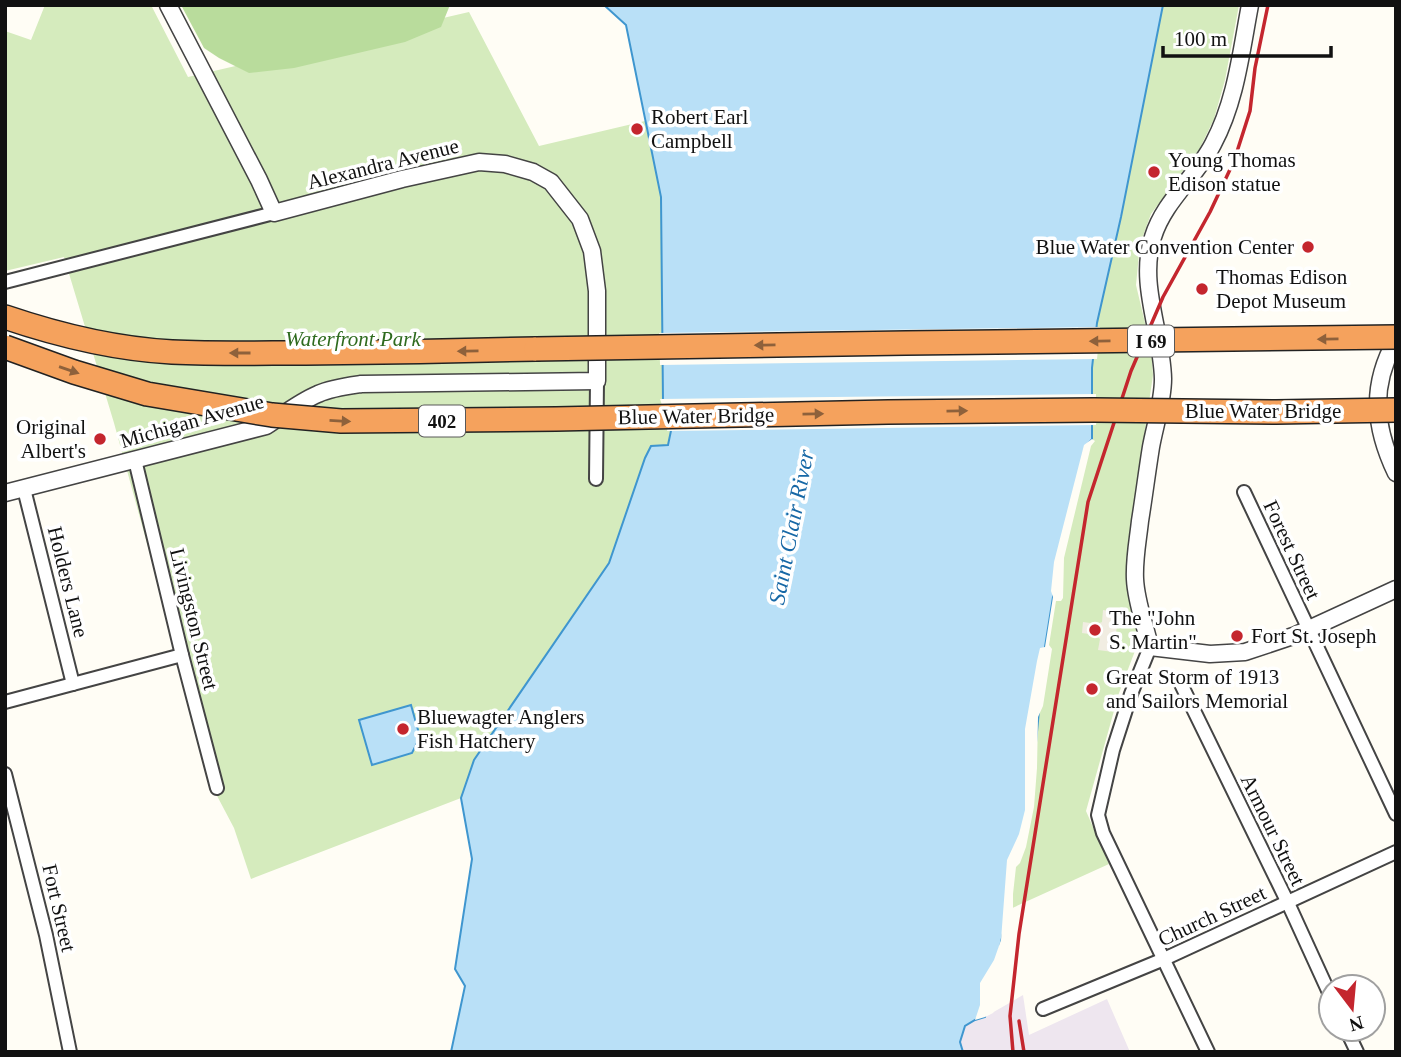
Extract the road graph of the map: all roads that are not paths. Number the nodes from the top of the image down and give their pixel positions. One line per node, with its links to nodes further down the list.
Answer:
1 (168, 5): 3 (street)
2 (1250, 5): 18 (street)
3 (274, 213): 4 (street, Alexandra Avenue); 8 (street, Alexandra Avenue)
4 (5, 282)
5 (5, 317): 6 (highway, I 69, one-way to 5, bridge)
6 (1396, 339): 11 (street)
7 (5, 347): 9 (highway, Blue Water Bridge / 402, one-way to 9, bridge)
8 (597, 381): 10 (street, Michigan Avenue); 12 (street, Alexandra Avenue)
9 (1396, 410)
10 (135, 460): 13 (street, Michigan Avenue); 19 (street, Livingston Street)
11 (1396, 473)
12 (596, 479)
13 (24, 489): 15 (street, Michigan Avenue); 21 (street, Holders Lane)
14 (1244, 492): 17 (street, Forest Street)
15 (5, 494)
16 (1396, 589): 17 (street)
17 (1308, 628): 18 (street); 25 (street, Forest Street)
18 (1150, 647): 28 (street)
19 (182, 656): 21 (street); 24 (street, Livingston Street)
20 (1180, 680): 27 (street, Armour Street)
21 (73, 684): 22 (street)
22 (5, 702)
23 (5, 774): 31 (street, Fort Street)
24 (217, 788)
25 (1396, 814)
26 (1396, 852): 27 (street, Church Street)
27 (1287, 903): 28 (street, Church Street); 29 (street, Armour Street)
28 (1164, 960): 30 (street, Church Street); 32 (street)
29 (1320, 973)
30 (1042, 1009)
31 (69, 1052)
32 (1208, 1052)

